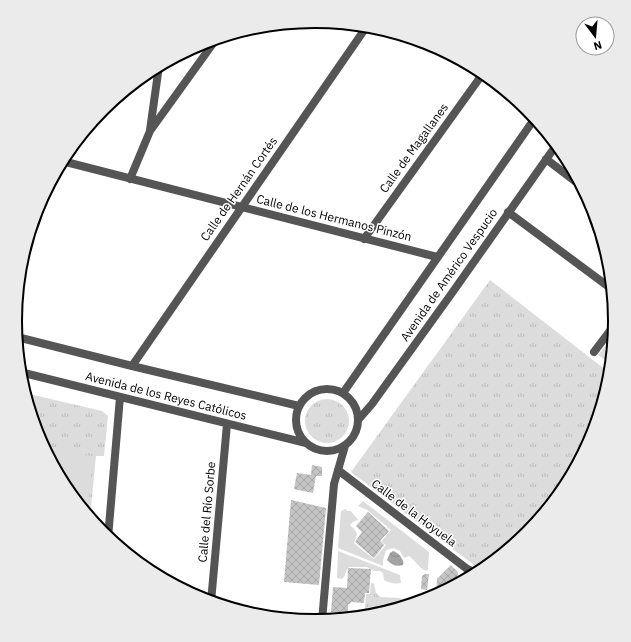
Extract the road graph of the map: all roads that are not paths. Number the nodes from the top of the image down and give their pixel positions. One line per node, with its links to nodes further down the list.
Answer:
1 (363, 31): 12 (street, Calle de Hernán Cortés)
2 (210, 47): 6 (street)
3 (158, 73): 6 (street)
4 (480, 78): 14 (street, Calle de Magallanes)
5 (532, 123): 15 (street, Avenida de Américo Vespucio)
6 (150, 131): 10 (street)
7 (553, 149): 8 (street, Avenida de Américo Vespucio)
8 (546, 159): 11 (street); 13 (street, Avenida de Américo Vespucio)
9 (68, 163): 10 (street, Calle de los Hermanos Pinzón)
10 (130, 179): 12 (street, Calle de los Hermanos Pinzón)
11 (573, 180)
12 (241, 207): 14 (street, Calle de los Hermanos Pinzón); 20 (street, Calle de Hernán Cortés)
13 (508, 212): 16 (street); 25 (street, Avenida de Américo Vespucio)
14 (364, 238): 15 (street, Calle de los Hermanos Pinzón)
15 (437, 257): 22 (street, Avenida de Américo Vespucio)
16 (606, 285)
17 (608, 334): 19 (street)
18 (23, 338): 20 (street, Avenida de los Reyes Católicos)
19 (594, 352)
20 (132, 366): 24 (street, Avenida de los Reyes Católicos)
21 (27, 374): 23 (street, Avenida de los Reyes Católicos)
22 (344, 393): 24 (street); 25 (street)
23 (120, 398): 26 (street, Avenida de los Reyes Católicos); 30 (street)
24 (299, 406): 27 (street)
25 (359, 419): 28 (street)
26 (227, 424): 27 (street, Avenida de los Reyes Católicos); 32 (street, Calle del Río Sorbe)
27 (306, 443): 28 (street)
28 (345, 446): 29 (street)
29 (338, 470): 31 (street, Calle de la Hoyuela); 33 (street)
30 (109, 530)
31 (470, 570)
32 (212, 595)
33 (323, 614)

